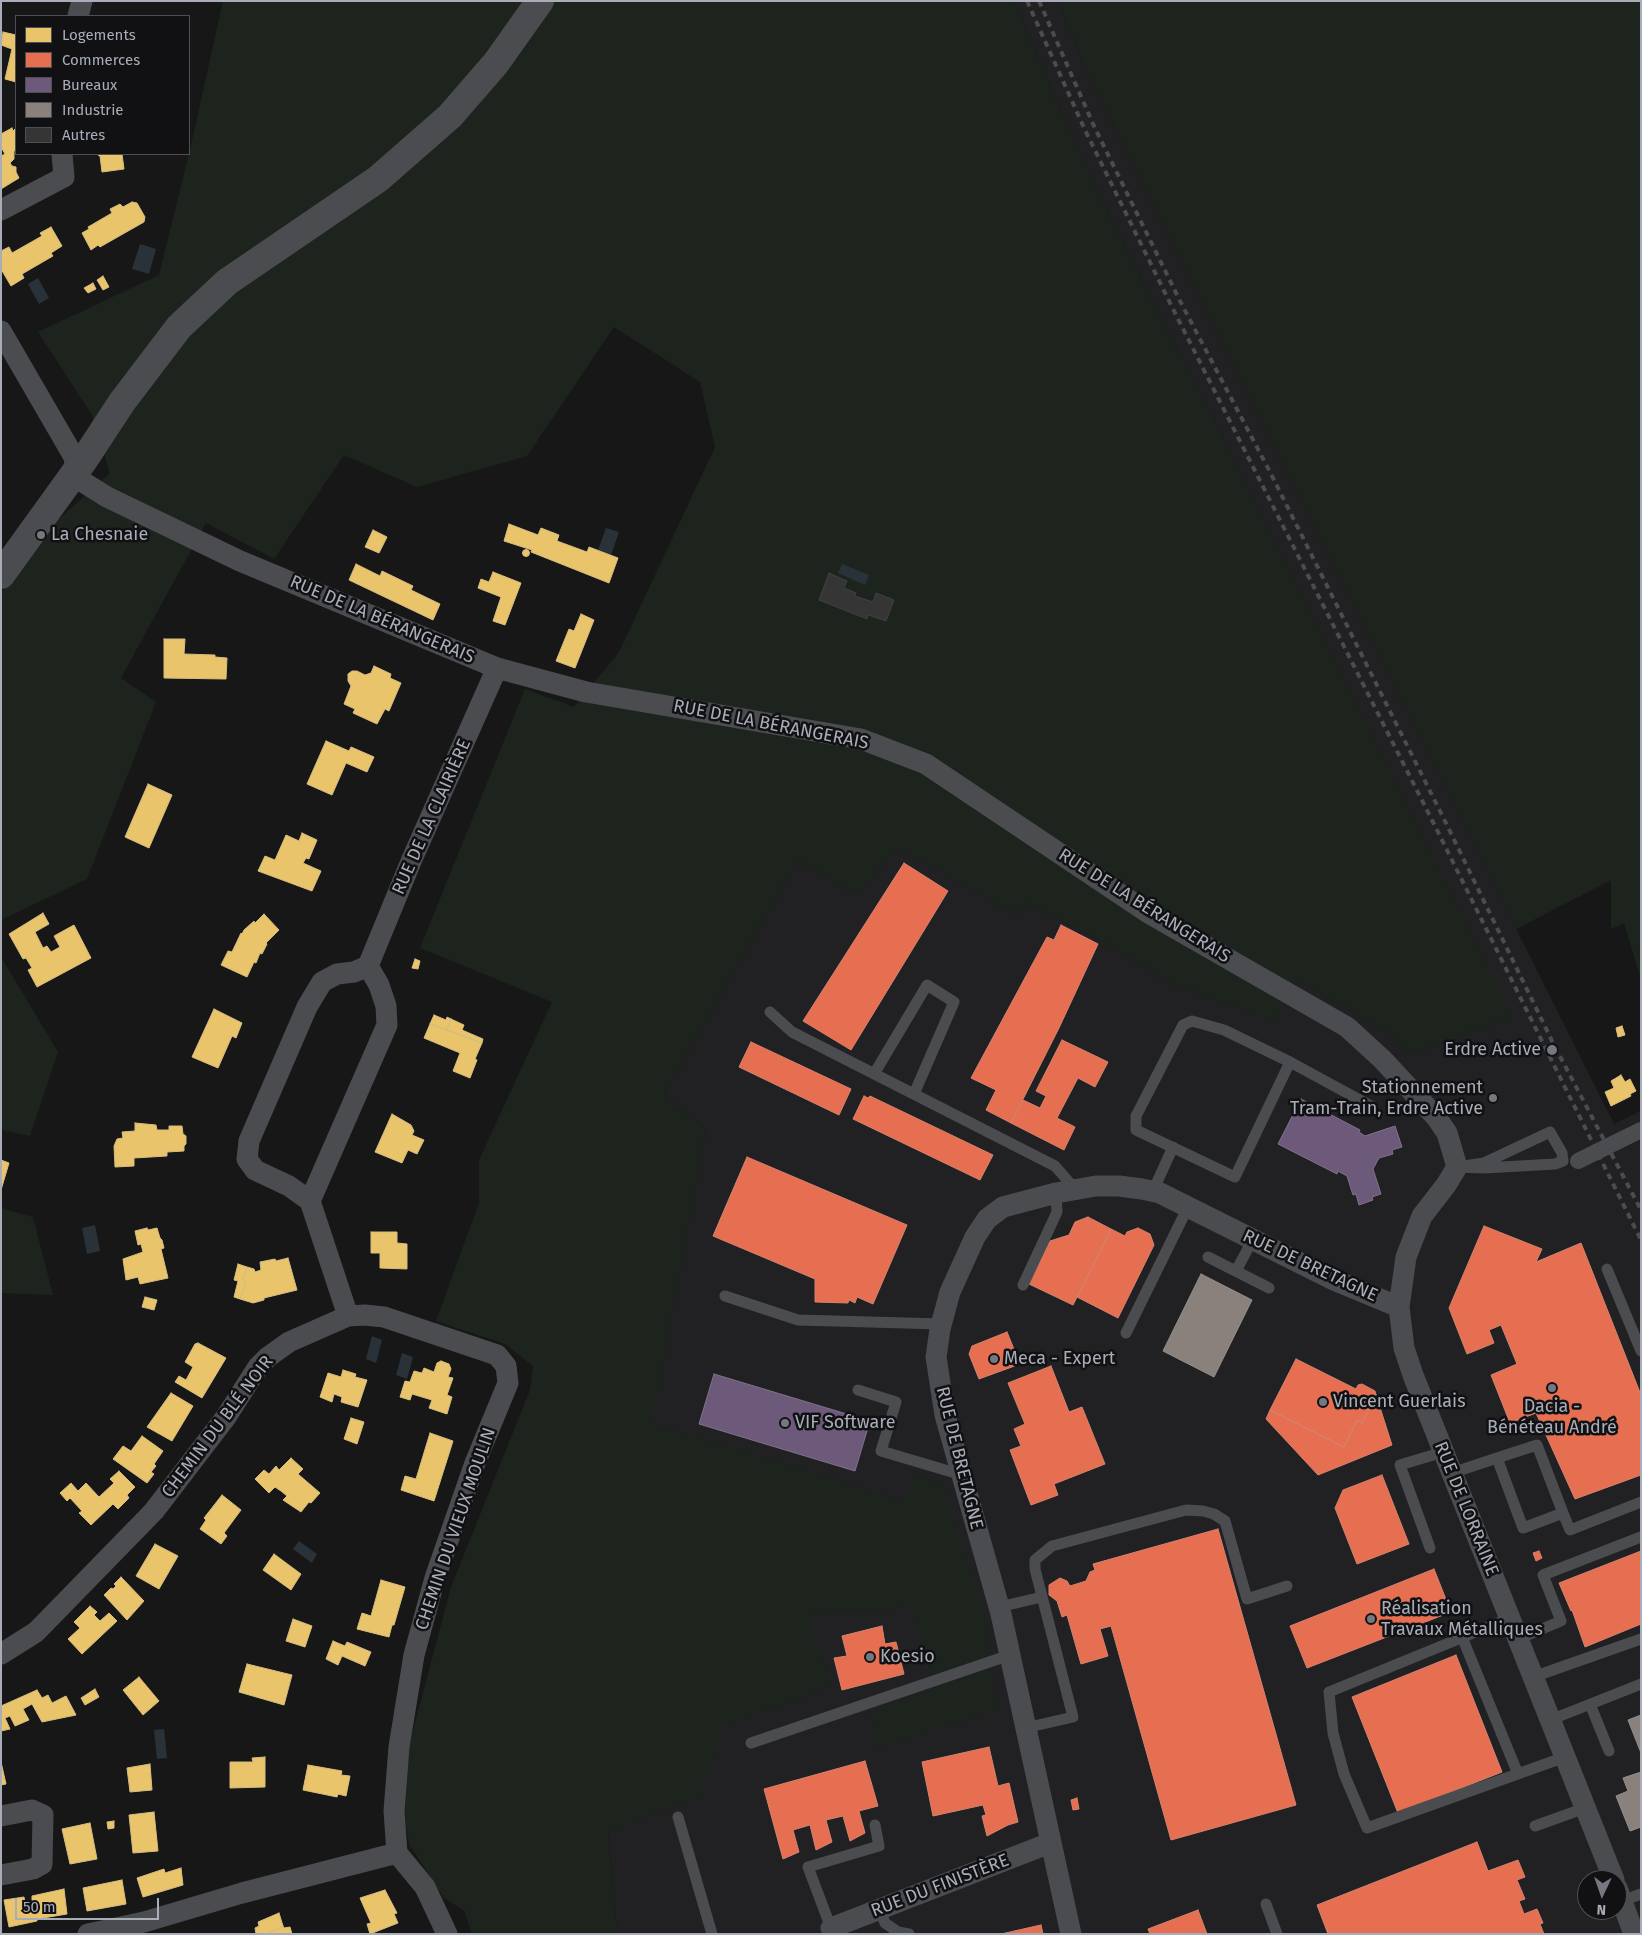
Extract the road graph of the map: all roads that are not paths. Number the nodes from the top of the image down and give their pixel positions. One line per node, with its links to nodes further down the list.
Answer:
1 (82, 1): 3 (street)
2 (540, 1): 7 (street)
3 (78, 15)
4 (62, 155): 5 (street)
5 (1, 210)
6 (1, 331): 7 (street)
7 (76, 471): 8 (street); 9 (street, RUE DE LA BÉRANGERAIS)
8 (1, 575)
9 (497, 668): 10 (street, RUE DE LA CLAIRIÈRE); 19 (street, RUE DE LA BÉRANGERAIS)
10 (368, 966): 22 (street); 22 (street)
11 (770, 1012): 13 (lane)
12 (1290, 1062): 15 (lane); 17 (lane); 17 (lane)
13 (874, 1074): 14 (lane); 14 (lane)
14 (914, 1094): 20 (lane)
15 (1371, 1106)
16 (1641, 1130): 18 (street)
17 (1173, 1147): 21 (lane)
18 (1577, 1159): 19 (lane); 19 (lane)
19 (1457, 1167): 31 (street, RUE DE LORRAINE)
20 (1066, 1191): 21 (street, RUE DE BRETAGNE); 28 (lane); 33 (street, RUE DE BRETAGNE)
21 (1153, 1191): 23 (street, RUE DE BRETAGNE)
22 (310, 1200): 32 (street)
23 (1188, 1207): 24 (street, RUE DE BRETAGNE); 34 (lane)
24 (1253, 1239): 27 (lane); 31 (street, RUE DE BRETAGNE)
25 (1208, 1257): 27 (lane)
26 (1607, 1269): 35 (lane)
27 (1236, 1271): 29 (lane)
28 (1023, 1285)
29 (1269, 1288)
30 (725, 1296): 33 (lane)
31 (1399, 1307): 38 (street, RUE DE LORRAINE)
32 (348, 1316): 36 (street, CHEMIN DU BLÉ NOIR); 53 (street, CHEMIN DU BLÉ NOIR)
33 (941, 1324): 41 (street, RUE DE BRETAGNE)
34 (1126, 1333)
35 (1641, 1351)
36 (506, 1366): 70 (street, CHEMIN DU VIEUX MOULIN)
37 (858, 1390): 41 (lane)
38 (1443, 1452): 40 (street, RUE DE LORRAINE); 45 (lane)
39 (1497, 1458): 40 (lane); 43 (lane); 43 (lane)
40 (1452, 1473): 49 (street, RUE DE LORRAINE)
41 (962, 1475): 48 (street, RUE DE BRETAGNE)
42 (1641, 1502): 43 (lane)
43 (1563, 1513)
44 (1641, 1537): 52 (lane)
45 (1430, 1548)
46 (1286, 1586): 47 (lane)
47 (1042, 1597): 48 (lane); 59 (lane)
48 (999, 1607): 54 (street, RUE DE BRETAGNE)
49 (1510, 1618): 50 (lane); 52 (street, RUE DE LORRAINE)
50 (1462, 1638): 63 (lane); 63 (lane)
51 (1641, 1639): 55 (lane)
52 (1518, 1640): 55 (street, RUE DE LORRAINE)
53 (1, 1654)
54 (1010, 1655): 59 (street, RUE DE BRETAGNE); 60 (lane)
55 (1533, 1677): 58 (street, RUE DE LORRAINE)
56 (1641, 1684): 57 (lane)
57 (1590, 1704): 58 (lane); 61 (lane)
58 (1550, 1720): 62 (street, RUE DE LORRAINE)
59 (1025, 1728): 69 (street, RUE DE BRETAGNE)
60 (751, 1743)
61 (1608, 1751)
62 (1565, 1757): 63 (lane); 64 (street, RUE DE LORRAINE)
63 (1518, 1774)
64 (1585, 1808): 68 (lane); 71 (street, RUE DE LORRAINE)
65 (1, 1816): 72 (street)
66 (678, 1817): 79 (lane)
67 (875, 1825): 76 (lane)
68 (1535, 1826)
69 (1050, 1843): 75 (street, RUE DU FINISTÈRE); 81 (street, RUE DE BRETAGNE)
70 (398, 1853): 77 (street); 78 (street)
71 (1610, 1870)
72 (1, 1875)
73 (1627, 1895): 83 (street)
74 (1266, 1904): 82 (lane)
75 (878, 1909): 76 (street, RUE DU FINISTÈRE); 80 (lane)
76 (829, 1932)
77 (88, 1934)
78 (447, 1934)
79 (712, 1934)
80 (909, 1934)
81 (1071, 1934)
82 (1277, 1934)
83 (1634, 1934)

